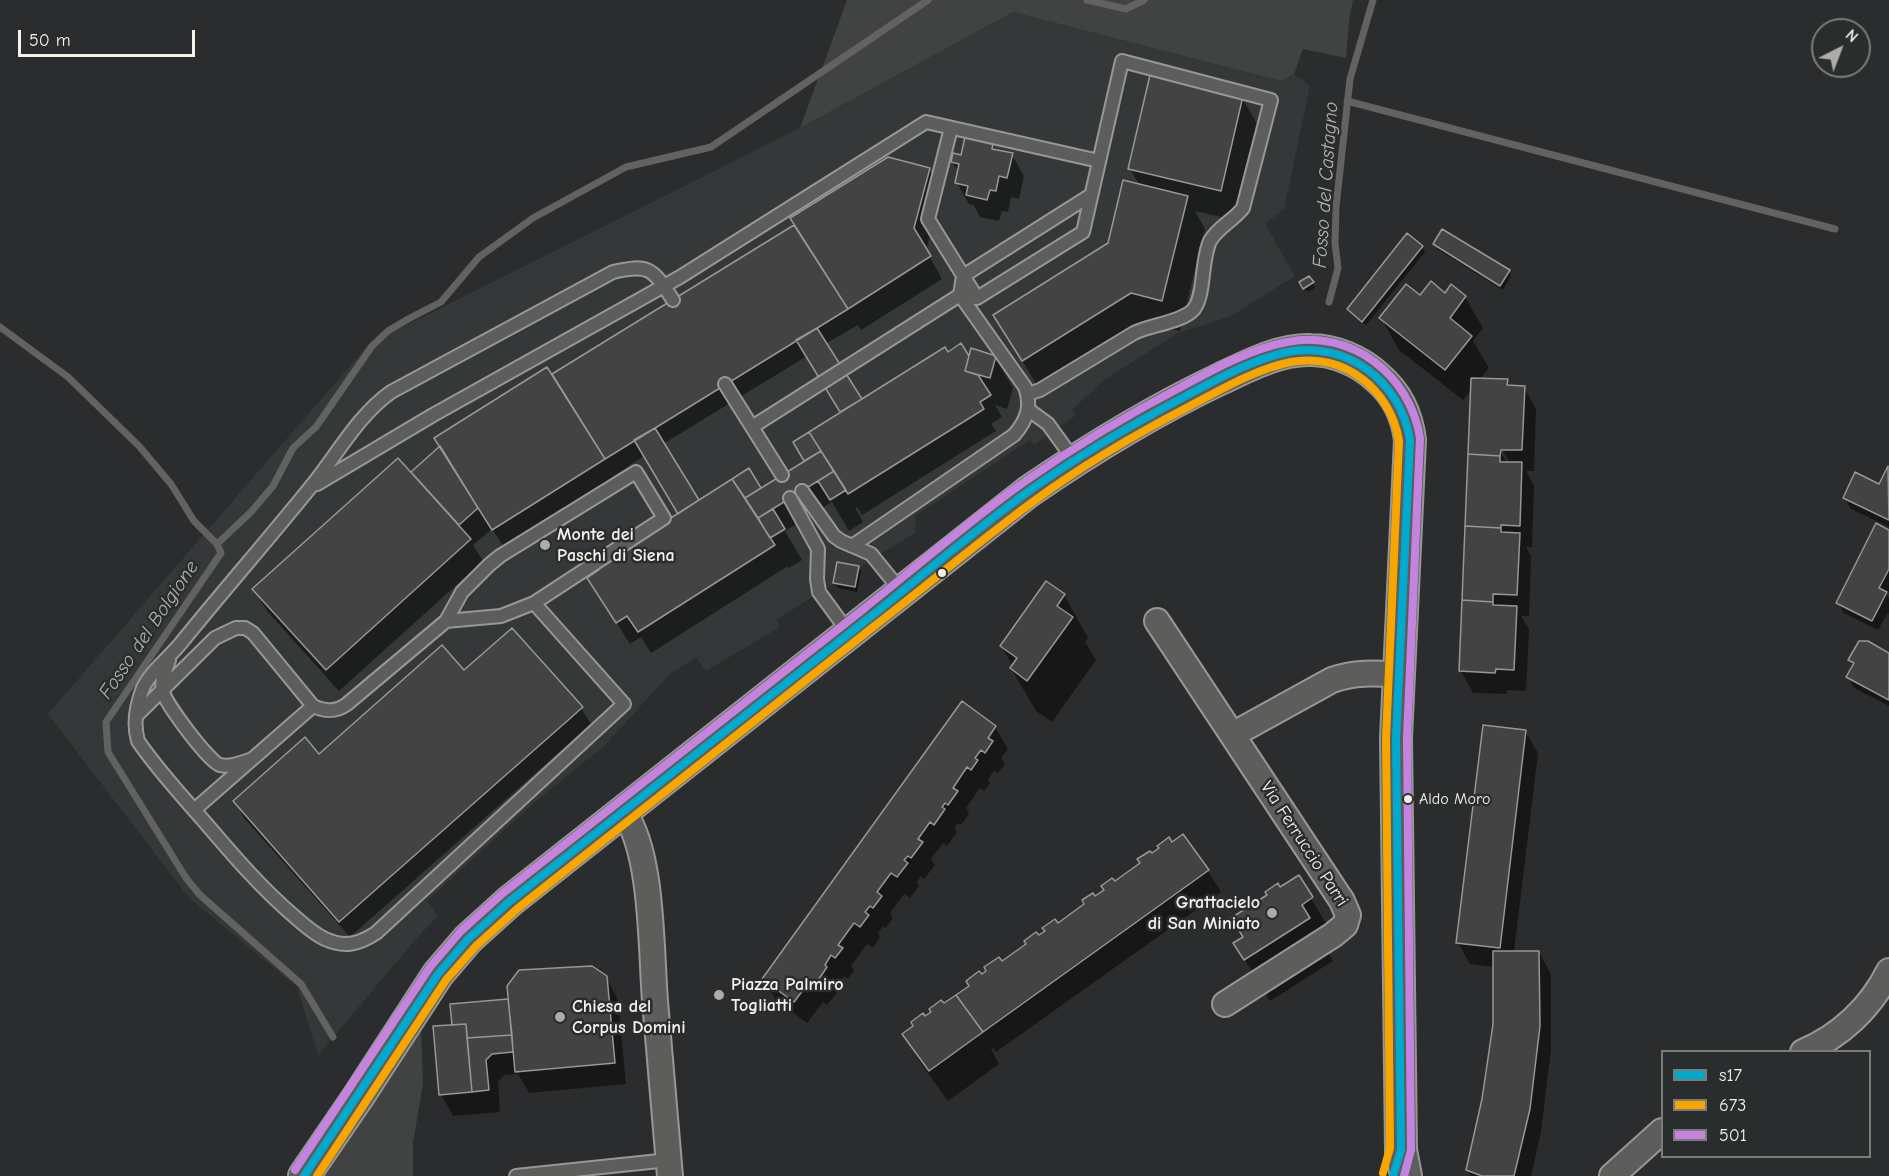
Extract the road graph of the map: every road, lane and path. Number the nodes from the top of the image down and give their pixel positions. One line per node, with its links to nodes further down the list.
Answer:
1 (951, 128): 2 (lane); 4 (lane); 5 (lane)
2 (1099, 161): 3 (lane); 10 (lane)
3 (1091, 195): 4 (lane); 7 (lane)
4 (963, 276): 6 (lane); 7 (lane)
5 (664, 287): 8 (lane); 15 (lane); 15 (lane)
6 (960, 295): 7 (lane); 10 (lane); 12 (lane)
7 (977, 298)
8 (673, 300)
9 (725, 384): 12 (lane)
10 (1028, 394): 11 (lane)
11 (1029, 410): 13 (lane); 18 (lane)
12 (752, 427): 14 (lane)
13 (1074, 460): 19 (street); 25 (street)
14 (782, 476)
15 (310, 488): 24 (lane)
16 (802, 491): 18 (lane)
17 (790, 498): 23 (lane)
18 (852, 546): 19 (lane)
19 (901, 591): 23 (street)
20 (534, 603): 21 (lane); 21 (lane); 31 (lane)
21 (446, 621): 27 (lane)
22 (1157, 621): 29 (street, Via Ferruccio Parri)
23 (849, 634): 32 (street)
24 (171, 656): 26 (lane); 28 (lane)
25 (1399, 675): 29 (street); 37 (street)
26 (163, 692): 27 (lane); 28 (lane); 30 (lane)
27 (313, 706): 30 (lane)
28 (135, 717): 31 (lane)
29 (1234, 735): 34 (street, Via Ferruccio Parri)
30 (252, 759): 31 (lane)
31 (194, 810)
32 (624, 813): 38 (street); 39 (street)
33 (1889, 971): 35 (street)
34 (1225, 1004)
35 (1807, 1050)
36 (1661, 1132): 41 (street)
37 (1400, 1167)
38 (670, 1168): 40 (lane)
39 (304, 1176)
40 (516, 1176)
41 (1612, 1176)

